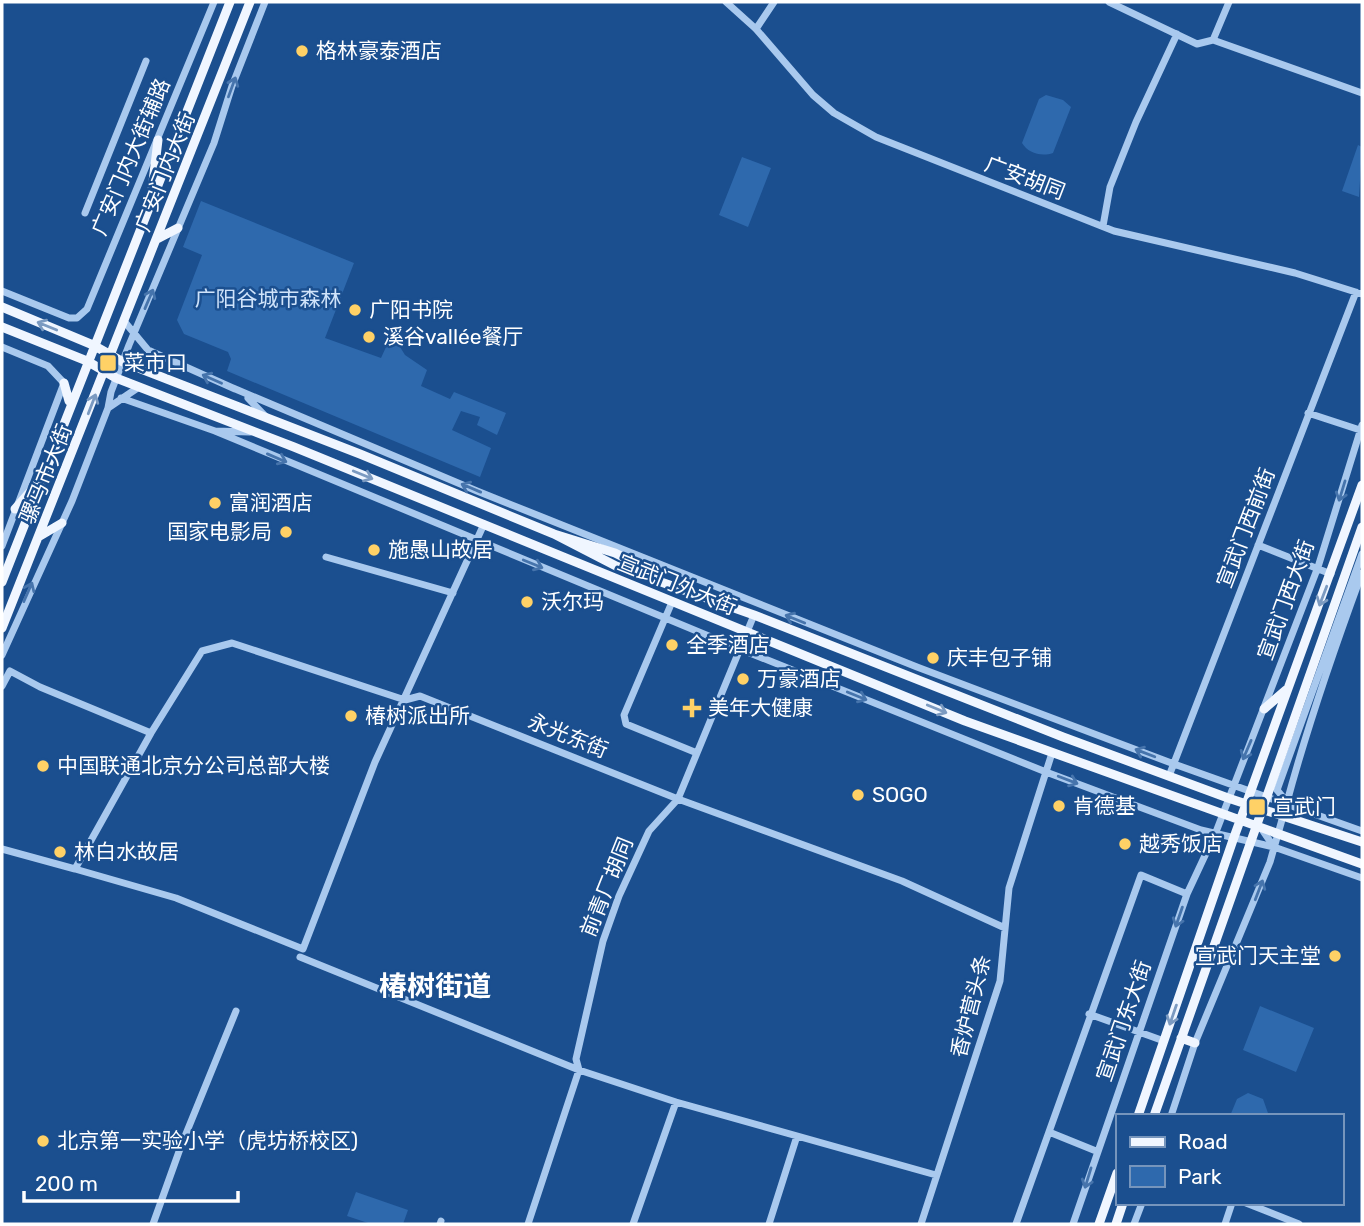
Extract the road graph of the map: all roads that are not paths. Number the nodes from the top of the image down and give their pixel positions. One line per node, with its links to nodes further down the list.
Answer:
1 (215, 2): 16 (street, 广安门内大街辅路)
2 (230, 2): 17 (main road, 广安门内大街)
3 (250, 2): 21 (main road, 广安门内大街)
4 (265, 2): 20 (street, one-way to 4)
5 (726, 2): 11 (street, 广安胡同)
6 (774, 2): 11 (street)
7 (1109, 2): 10 (street)
8 (1131, 2): 10 (street)
9 (1228, 2): 13 (street)
10 (1126, 11): 12 (street)
11 (756, 29): 19 (street, 广安胡同)
12 (1177, 34): 13 (street); 19 (street)
13 (1213, 40): 15 (street)
14 (146, 61): 18 (street)
15 (1362, 93)
16 (158, 140): 17 (main road); 22 (street, 广安门内大街辅路)
17 (150, 205): 30 (main road, 广安门内大街)
18 (85, 212)
19 (1103, 226): 23 (street, 广安胡同)
20 (178, 228): 21 (main road); 26 (street, one-way to 20)
21 (157, 239): 25 (main road, 广安门内大街)
22 (2, 291)
23 (1359, 293): 43 (street, 宣武门西前街)
24 (2, 307): 30 (main road, 宣武门外大街, one-way to 24)
25 (124, 321): 28 (street); 32 (main road, 广安门内大街)
26 (139, 321): 28 (street); 29 (street)
27 (2, 327): 33 (main road, 宣武门外大街)
28 (134, 333): 29 (street); 34 (street)
29 (141, 342): 39 (street, one-way to 29)
30 (93, 345): 32 (main road, 宣武门外大街); 33 (main road, 广安门内大街)
31 (2, 347): 37 (street)
32 (111, 355): 34 (main road, 宣武门外大街); 35 (main road, 骡马市大街)
33 (86, 361): 35 (main road, 宣武门外大街); 41 (main road, 骡马市大街)
34 (123, 362): 36 (street); 44 (main road, 宣武门外大街)
35 (105, 372): 36 (main road, 宣武门外大街); 54 (main road, 骡马市大街, one-way to 35)
36 (116, 378): 38 (main road, 宣武门外大街); 42 (street)
37 (64, 383): 41 (main road); 50 (street, 骡马市大街)
38 (139, 387): 40 (street); 47 (main road, 宣武门外大街)
39 (233, 388): 44 (street); 79 (street, one-way to 39)
40 (121, 398): 42 (street); 46 (street)
41 (70, 406): 48 (main road, 骡马市大街)
42 (108, 408): 51 (street, 骡马市大街)
43 (1308, 414): 45 (street); 56 (street, 宣武门西前街)
44 (267, 418): 66 (main road, 宣武门外大街)
45 (1361, 428): 60 (street, 宣武门西大街, one-way to 60)
46 (215, 431): 47 (street); 55 (street, one-way to 55)
47 (254, 432): 52 (main road, 宣武门外大街, one-way to 52)
48 (42, 477): 50 (main road); 63 (main road, 骡马市大街)
49 (1362, 485): 61 (main road, 宣武门西大街)
50 (15, 509): 57 (street, 骡马市大街)
51 (62, 523): 54 (main road); 71 (street, 骡马市大街, one-way to 51)
52 (484, 524): 55 (street); 65 (main road, 宣武门外大街)
53 (1362, 527): 85 (main road)
54 (40, 536): 68 (main road, 骡马市大街)
55 (476, 541): 64 (street); 67 (street, one-way to 67)
56 (1258, 545): 60 (street); 79 (street, 宣武门西前街)
57 (2, 546)
58 (1362, 554): 83 (street)
59 (326, 557): 64 (street)
60 (1318, 567): 61 (street); 75 (street, 宣武门西大街)
61 (1331, 573): 73 (main road, 宣武门西大街, one-way to 73)
62 (1362, 573): 88 (street)
63 (2, 582)
64 (453, 593): 74 (street)
65 (672, 602): 67 (street); 69 (main road, 宣武门外大街)
66 (754, 615): 69 (street, 前青厂胡同); 81 (main road, 宣武门外大街)
67 (665, 618): 70 (street); 77 (street)
68 (2, 628)
69 (747, 632): 70 (street, 前青厂胡同); 78 (main road, 宣武门外大街, one-way to 78)
70 (740, 649): 77 (street, 前青厂胡同); 80 (street, one-way to 80)
71 (2, 655)
72 (2, 686): 76 (street)
73 (1287, 689): 75 (main road); 84 (main road, 宣武门西大街)
74 (405, 700): 76 (street, 永光东街); 87 (street, 永光东街); 106 (street)
75 (1264, 709): 82 (street, 宣武门西大街, one-way to 82)
76 (151, 733): 102 (street, 永光东街)
77 (697, 753): 87 (street, 前青厂胡同)
78 (1052, 753): 80 (street, 香炉营头条); 92 (main road, 宣武门外大街)
79 (1174, 764): 81 (street, 宣武门西前街); 82 (street)
80 (1046, 772): 96 (street, one-way to 96); 105 (street, 香炉营头条)
81 (1169, 776): 86 (main road, 宣武门外大街)
82 (1232, 784): 84 (street); 86 (street, 宣武门西大街)
83 (1277, 790): 85 (street); 88 (street)
84 (1251, 791): 85 (street); 89 (main road, 宣武门西大街)
85 (1265, 795): 88 (street); 90 (main road)
86 (1227, 798): 89 (main road, 宣武门外大街); 92 (street, 宣武门西大街)
87 (678, 799): 105 (street, 永光东街); 113 (street, 前青厂胡同)
88 (1287, 802): 91 (street); 95 (street)
89 (1247, 804): 90 (main road, 宣武门外大街); 93 (main road, 宣武门西大街)
90 (1261, 808): 91 (main road, 宣武门外大街); 94 (main road)
91 (1283, 815): 97 (street); 98 (main road, 宣武门外大街)
92 (1222, 816): 93 (main road, 宣武门外大街); 96 (street, 宣武门东大街)
93 (1240, 822): 94 (main road, 宣武门外大街); 111 (main road, 宣武门东大街, one-way to 111)
94 (1257, 827): 97 (main road, 宣武门外大街); 99 (street); 110 (main road)
95 (1362, 831)
96 (1216, 832): 99 (street); 104 (street, 宣武门东大街)
97 (1278, 834): 99 (street); 101 (main road, 宣武门外大街)
98 (1362, 842)
99 (1274, 847): 103 (street); 112 (street, one-way to 99)
100 (2, 849): 102 (street)
101 (1362, 864)
102 (75, 869): 106 (street)
103 (1362, 878)
104 (1187, 894): 108 (street); 109 (street, 宣武门东大街, one-way to 109)
105 (1005, 928): 121 (street, 香炉营头条)
106 (301, 953): 113 (street)
107 (236, 1011): 127 (street)
108 (1089, 1014): 109 (street); 118 (street)
109 (1139, 1031): 111 (street); 120 (street, 宣武门东大街)
110 (1181, 1038): 112 (main road); 116 (main road)
111 (1164, 1041): 115 (main road, 宣武门东大街)
112 (1195, 1043): 117 (street)
113 (579, 1070): 114 (street); 128 (street, 前青厂胡同)
114 (676, 1102): 119 (street); 129 (street)
115 (1139, 1114)
116 (1155, 1114)
117 (1172, 1114)
118 (1049, 1132): 120 (street); 132 (street)
119 (797, 1136): 121 (street); 130 (street)
120 (1096, 1152): 133 (street, 宣武门东大街, one-way to 133)
121 (936, 1175): 131 (street, 香炉营头条)
122 (1116, 1176): 134 (main road)
123 (1123, 1205): 135 (main road)
124 (1141, 1205): 136 (street)
125 (1231, 1205): 137 (street)
126 (1251, 1205): 138 (street)
127 (153, 1224)
128 (528, 1224)
129 (633, 1224)
130 (769, 1224)
131 (921, 1224)
132 (1016, 1224)
133 (1073, 1224)
134 (1099, 1224)
135 (1116, 1224)
136 (1134, 1224)
137 (1225, 1224)
138 (1299, 1224)

